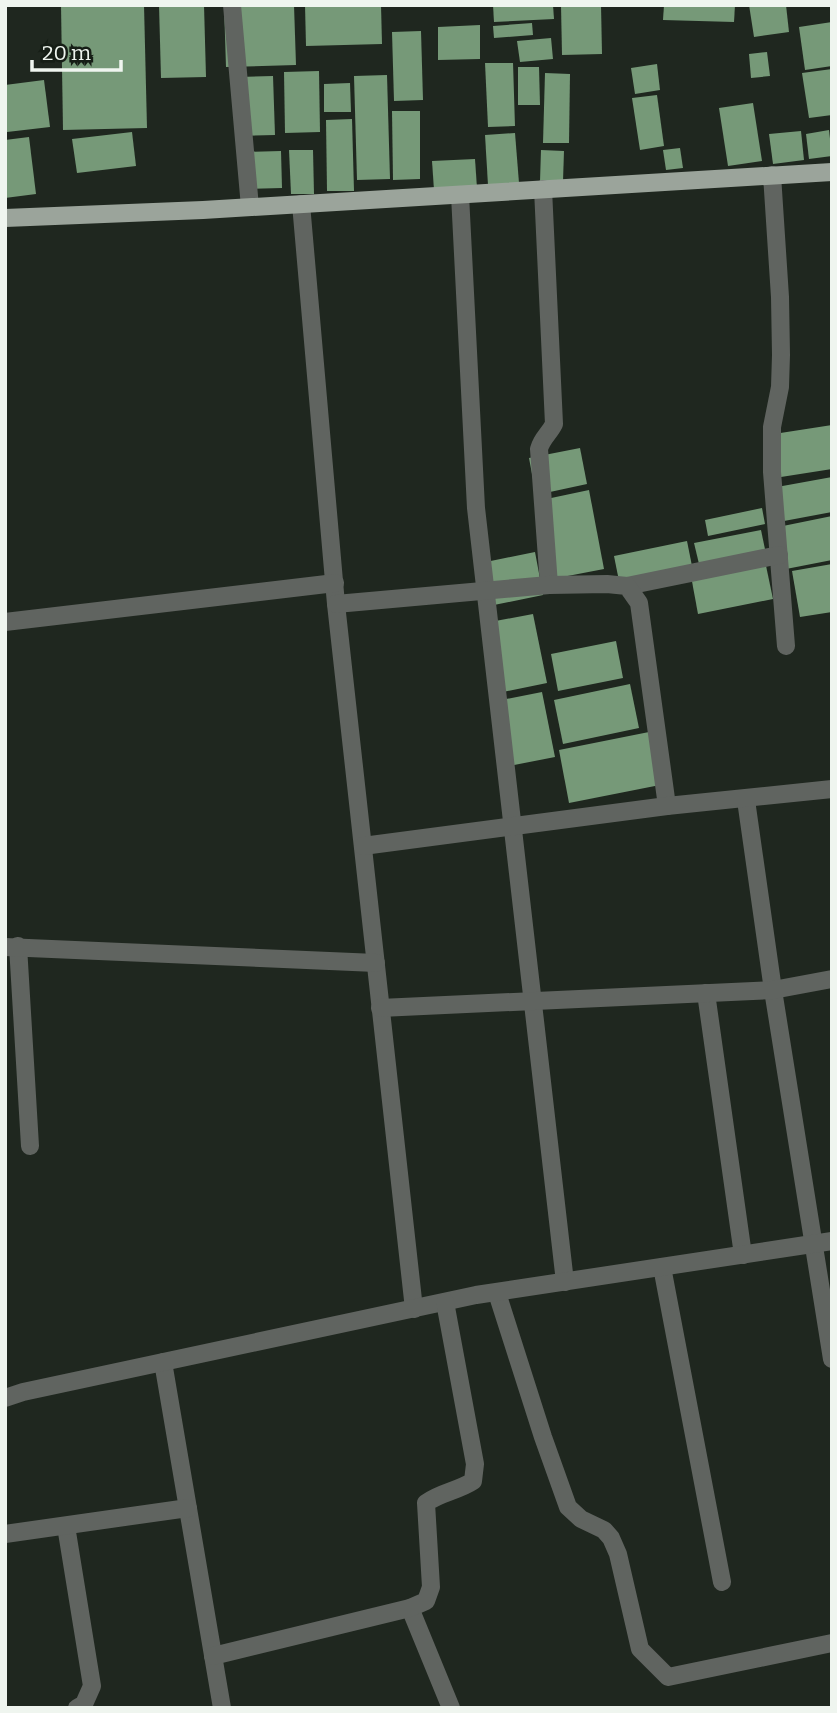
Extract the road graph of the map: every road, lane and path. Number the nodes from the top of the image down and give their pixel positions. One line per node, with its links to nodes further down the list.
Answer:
1 (232, 5): 7 (street)
2 (832, 172): 3 (main road)
3 (772, 175): 4 (main road); 9 (street)
4 (543, 189): 5 (main road); 11 (street)
5 (460, 195): 6 (main road); 13 (street)
6 (301, 204): 7 (main road); 10 (street)
7 (250, 207): 8 (main road)
8 (5, 218)
9 (779, 555): 12 (street); 16 (street)
10 (334, 583): 14 (street); 15 (street)
11 (549, 585): 12 (street); 13 (street)
12 (628, 586): 19 (street)
13 (485, 592): 14 (street); 20 (street)
14 (336, 604): 21 (street)
15 (5, 622)
16 (786, 646)
17 (832, 789): 18 (street)
18 (747, 800): 19 (street); 25 (street)
19 (667, 806): 20 (street)
20 (512, 828): 21 (street); 27 (street)
21 (363, 846): 23 (street)
22 (12, 947): 23 (street); 29 (street)
23 (376, 963): 28 (street)
24 (832, 979): 25 (street)
25 (773, 990): 26 (street); 30 (street)
26 (706, 993): 27 (street); 31 (street)
27 (533, 1001): 28 (street); 33 (street)
28 (380, 1008): 36 (street)
29 (30, 1146)
30 (823, 1243): 31 (street); 37 (street)
31 (743, 1255): 32 (street)
32 (662, 1267): 33 (street); 43 (street)
33 (565, 1282): 34 (street)
34 (497, 1293): 35 (street); 45 (street)
35 (444, 1302): 36 (street); 44 (street)
36 (414, 1309): 38 (street)
37 (832, 1359)
38 (163, 1363): 39 (street); 40 (street)
39 (5, 1398)
40 (188, 1508): 41 (street); 46 (street)
41 (66, 1525): 42 (street); 47 (street)
42 (5, 1534)
43 (722, 1582)
44 (410, 1608): 46 (street); 49 (street)
45 (832, 1643)
46 (214, 1656): 48 (street)
47 (77, 1708)
48 (222, 1708)
49 (451, 1708)

